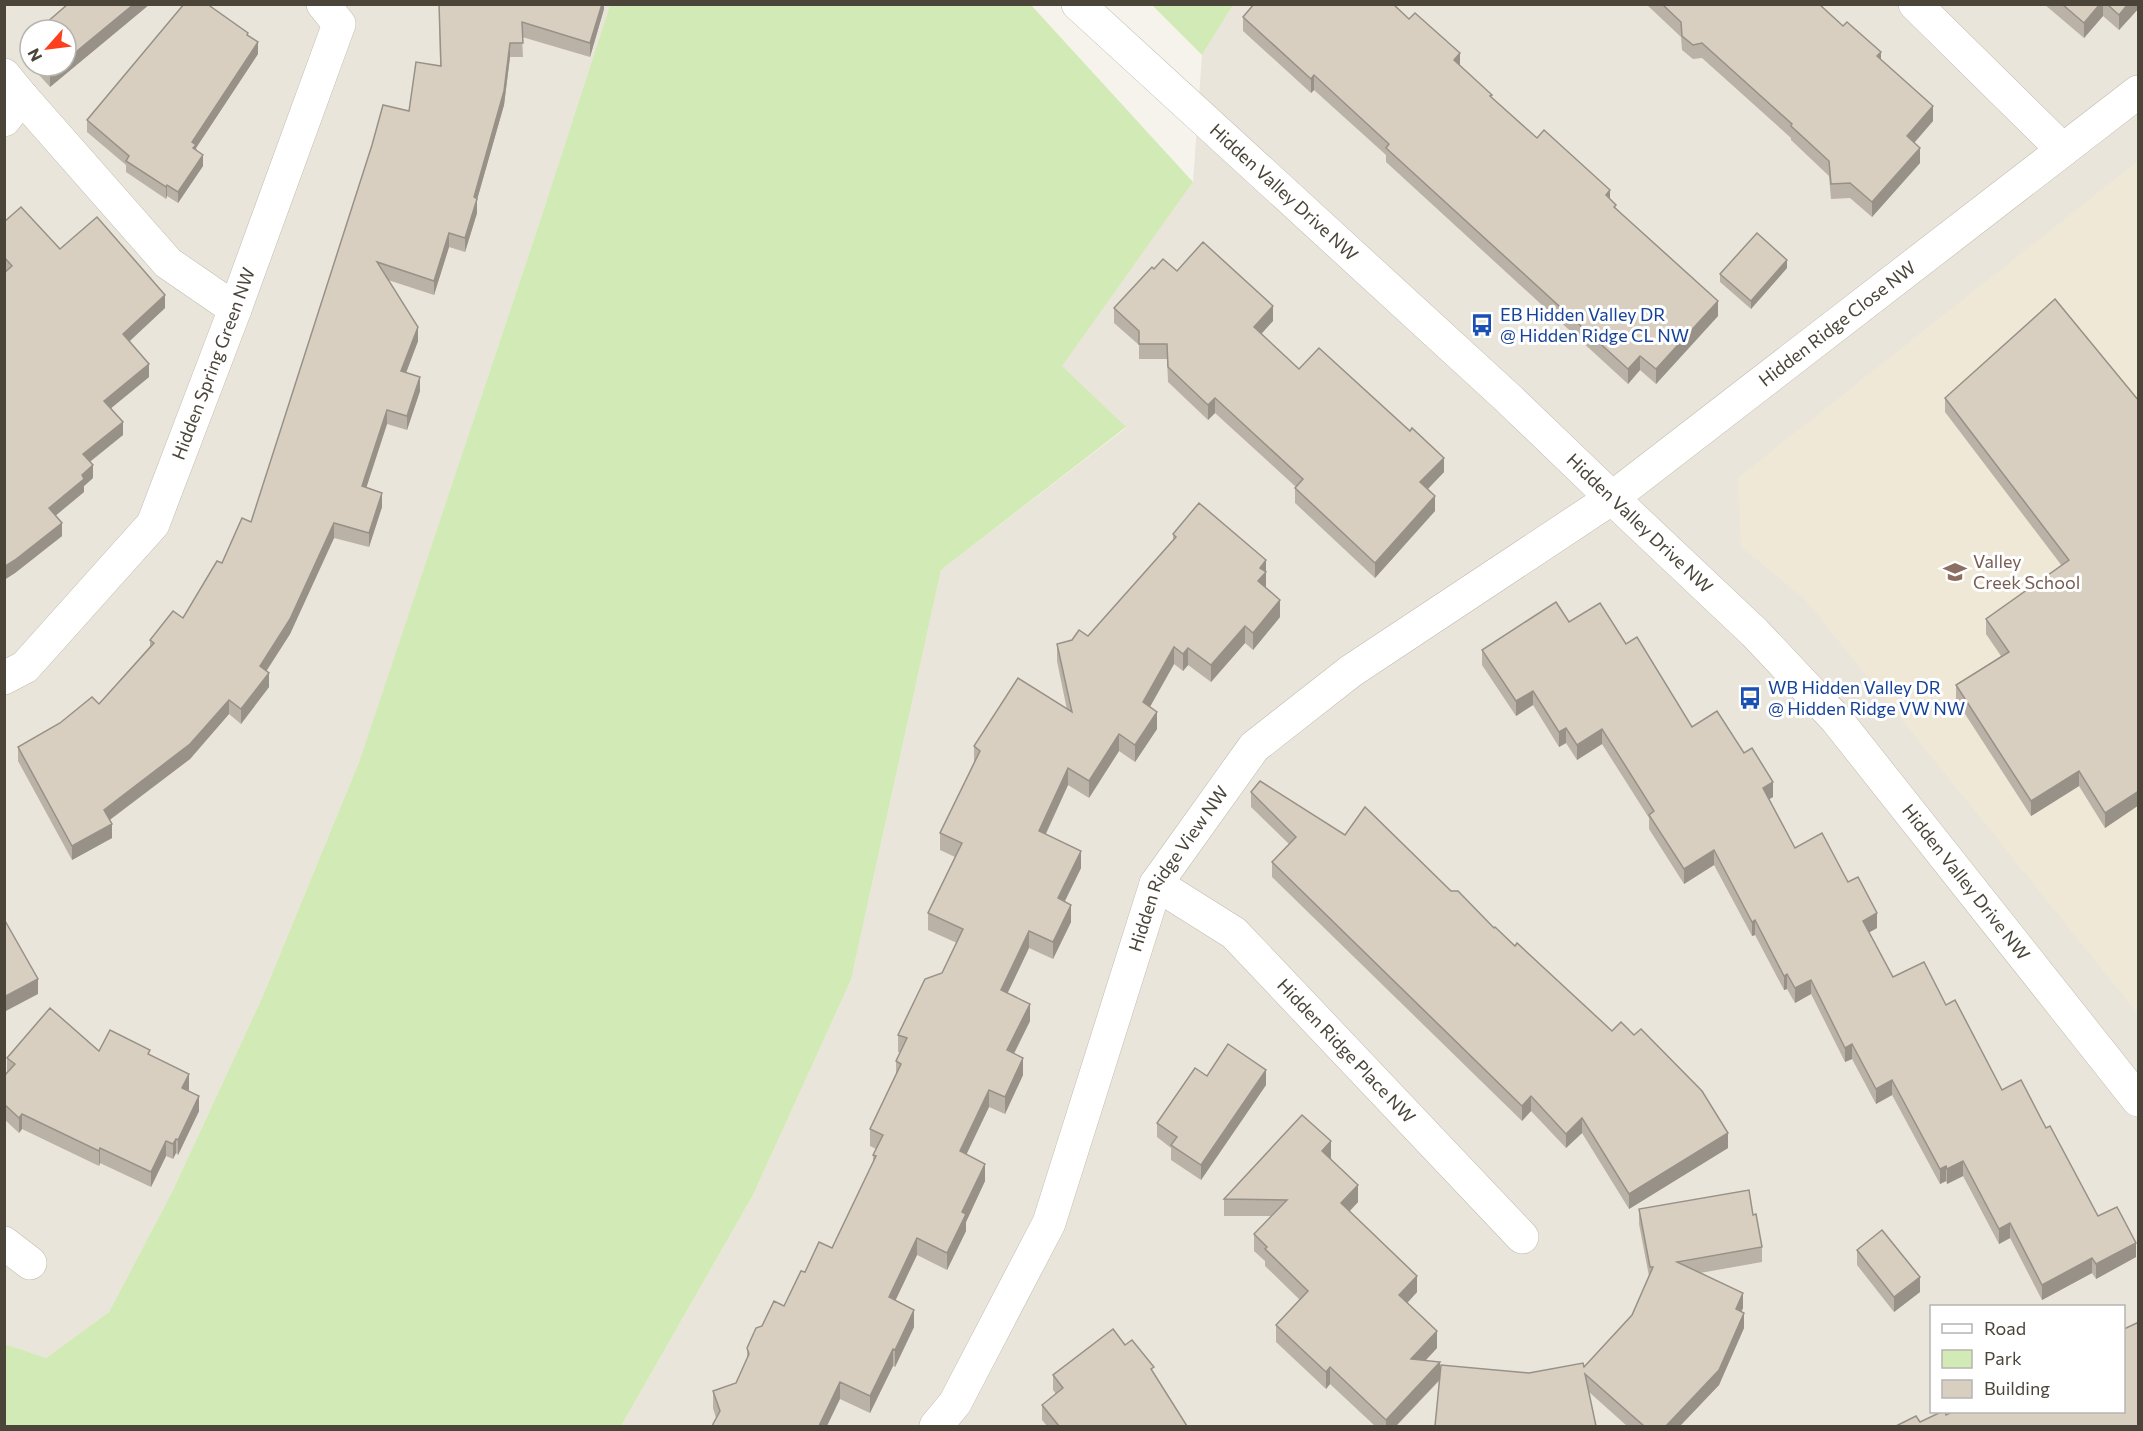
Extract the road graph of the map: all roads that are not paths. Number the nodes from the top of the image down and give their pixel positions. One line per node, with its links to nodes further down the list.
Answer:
1 (323, 4): 7 (street, Hidden Spring Green NW)
2 (1078, 4): 8 (street, Hidden Valley Drive NW)
3 (1915, 4): 6 (street)
4 (2139, 92): 6 (street, Hidden Ridge Close NW)
5 (10, 97): 7 (street)
6 (2063, 150): 8 (street, Hidden Ridge Close NW)
7 (235, 309): 9 (street, Hidden Spring Green NW)
8 (1612, 498): 10 (street, Hidden Ridge View NW); 11 (street, Hidden Valley Drive NW)
9 (4, 678)
10 (1156, 884): 12 (street, Hidden Ridge Place NW); 15 (street, Hidden Ridge View NW)
11 (2139, 1100)
12 (1522, 1237)
13 (4, 1243): 14 (street)
14 (30, 1263)
15 (953, 1419)

